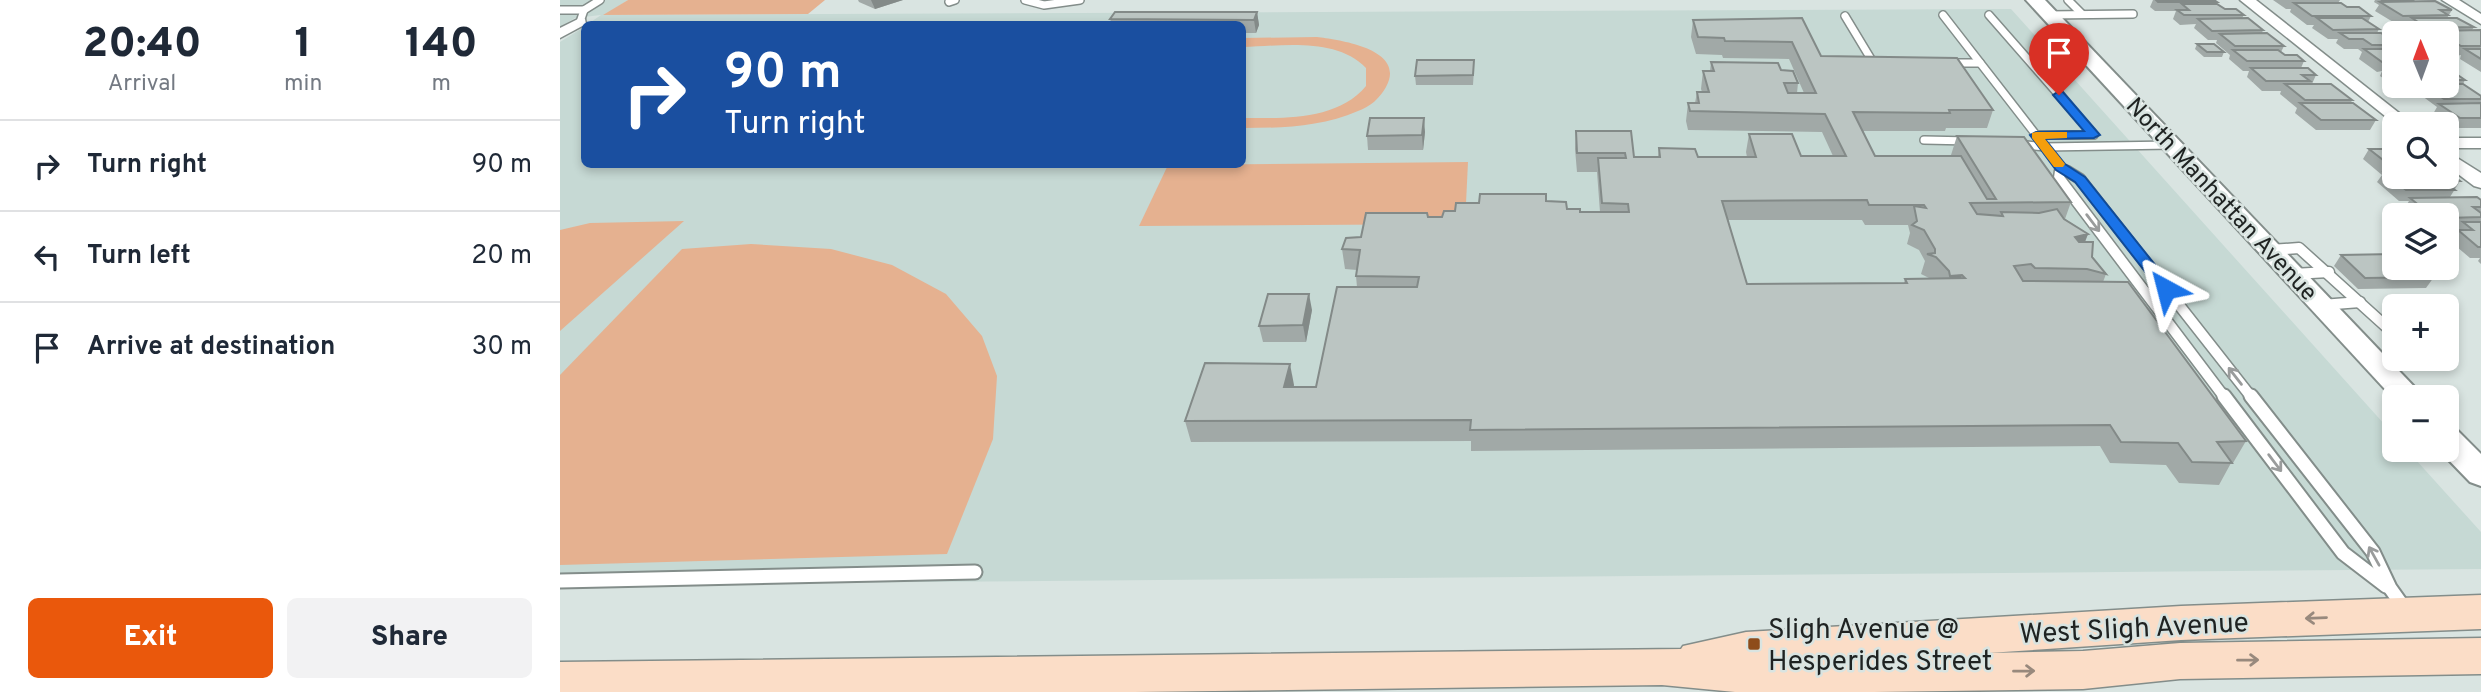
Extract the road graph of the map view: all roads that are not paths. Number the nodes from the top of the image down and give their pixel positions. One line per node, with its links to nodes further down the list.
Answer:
1 (600, 0): 13 (lane)
2 (1025, 0): 3 (lane)
3 (1080, 0)
4 (2068, 0): 9 (lane)
5 (2247, 0): 20 (street)
6 (2449, 0): 15 (street)
7 (2042, 7): 9 (lane); 27 (street, North Manhattan Avenue)
8 (560, 10): 13 (lane)
9 (2082, 14): 10 (lane)
10 (2133, 14)
11 (1943, 15): 18 (lane)
12 (1989, 15): 21 (lane)
13 (582, 16): 16 (street)
14 (1845, 16): 19 (lane)
15 (2481, 20)
16 (560, 34)
17 (1940, 63): 18 (lane)
18 (1980, 63): 21 (lane)
19 (1887, 64)
20 (2390, 112)
21 (2036, 135): 28 (lane)
22 (1924, 141): 23 (lane)
23 (1975, 141)
24 (2001, 141): 28 (lane)
25 (2459, 143): 26 (street)
26 (2481, 143)
27 (2172, 145): 28 (lane); 32 (street, North Manhattan Avenue)
28 (2045, 147): 30 (lane)
29 (2459, 166): 31 (street)
30 (2061, 167): 43 (lane, one-way to 30); 43 (lane, one-way to 43)
31 (2481, 182)
32 (2270, 250): 33 (lane); 34 (street, North Manhattan Avenue)
33 (2329, 272): 34 (lane); 35 (lane)
34 (2293, 274): 36 (street, North Manhattan Avenue)
35 (2360, 302): 36 (lane); 37 (lane)
36 (2322, 305): 38 (street, North Manhattan Avenue)
37 (2382, 323)
38 (2398, 385)
39 (2459, 451): 40 (street)
40 (2481, 474)
41 (975, 572): 42 (lane)
42 (560, 582)
43 (2399, 601): 44 (main road, West Sligh Avenue); 46 (main road, West Sligh Avenue, one-way to 46)
44 (2481, 612)
45 (2481, 656): 46 (main road, West Sligh Avenue, one-way to 45)
46 (1664, 679): 47 (main road, West Sligh Avenue)
47 (560, 681)

